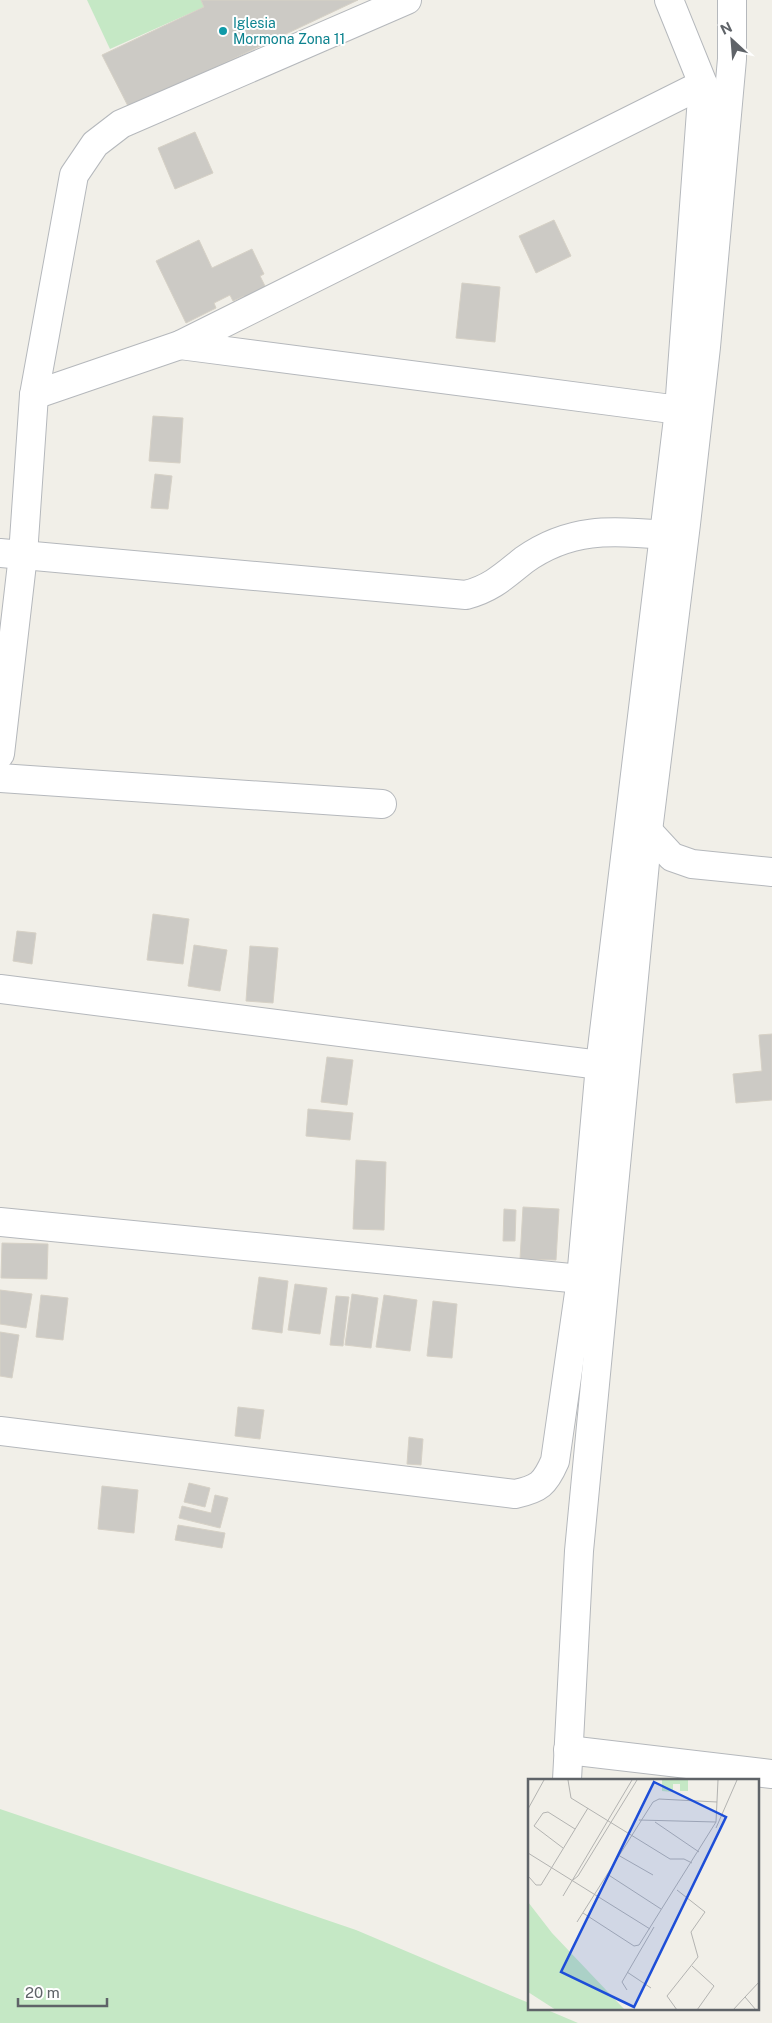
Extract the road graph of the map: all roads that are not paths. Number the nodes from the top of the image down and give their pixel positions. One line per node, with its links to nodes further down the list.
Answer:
1 (408, 0): 6 (street)
2 (669, 0): 4 (street)
3 (732, 0): 13 (street)
4 (703, 84): 5 (street); 7 (street)
5 (180, 345): 6 (street); 7 (street)
6 (34, 395): 9 (street)
7 (679, 410): 8 (street)
8 (663, 536): 9 (street); 16 (street)
9 (12, 554): 10 (street)
10 (0, 754)
11 (0, 778): 12 (street)
12 (382, 804)
13 (648, 831): 14 (street); 20 (street)
14 (772, 872)
15 (0, 988): 16 (street)
16 (600, 1064): 18 (street)
17 (0, 1222): 18 (street)
18 (580, 1279): 19 (street)
19 (0, 1431)
20 (568, 1750): 21 (street); 22 (street)
21 (772, 1774)
22 (567, 1779)

